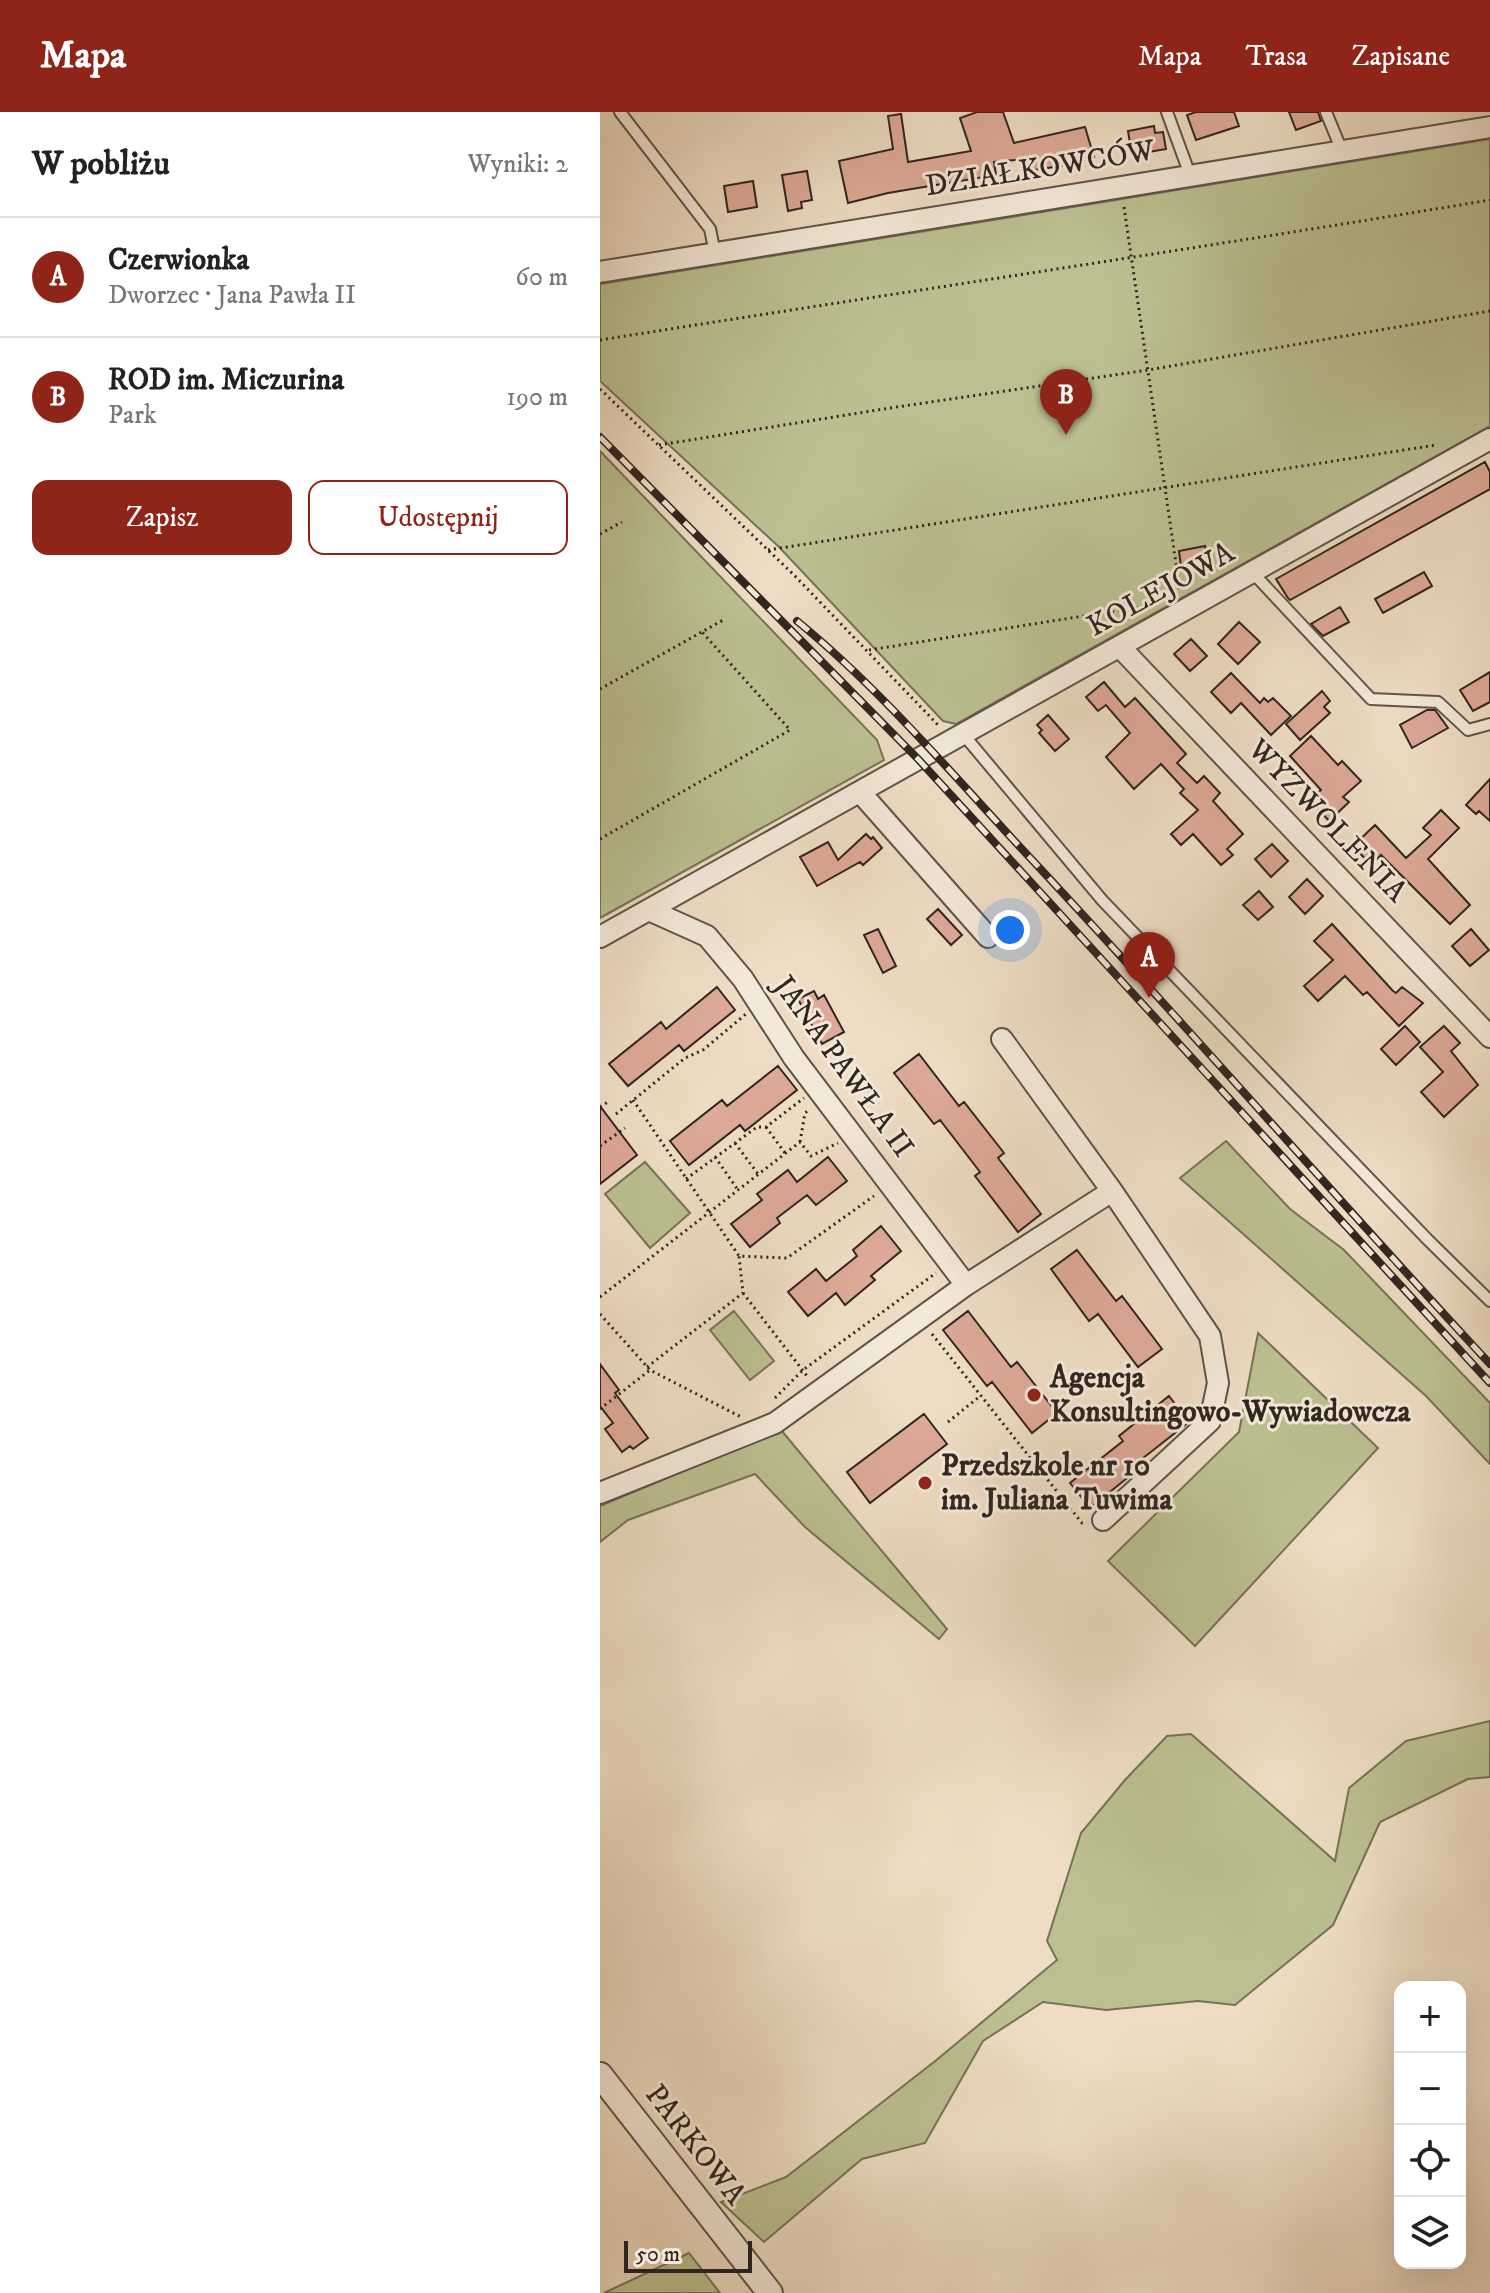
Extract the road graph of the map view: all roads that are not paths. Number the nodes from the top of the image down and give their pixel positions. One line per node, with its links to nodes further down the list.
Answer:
1 (620, 112): 7 (lane)
2 (1167, 112): 6 (lane)
3 (1326, 112): 5 (lane)
4 (1490, 127): 5 (street, DZIAŁKOWCÓW)
5 (1342, 153): 6 (street, DZIAŁKOWCÓW)
6 (1190, 175): 7 (street, DZIAŁKOWCÓW)
7 (715, 253): 8 (street, DZIAŁKOWCÓW)
8 (600, 272)
9 (1490, 439): 10 (street, KOLEJOWA)
10 (1253, 573): 11 (street, KOLEJOWA); 12 (lane)
11 (1120, 647): 13 (street, KOLEJOWA); 18 (street, WYZWOLENIA)
12 (1490, 724)
13 (958, 737): 14 (street, KOLEJOWA); 22 (lane)
14 (860, 792): 15 (street, KOLEJOWA); 17 (street)
15 (649, 910): 16 (street, KOLEJOWA); 21 (street, JANA PAWŁA II)
16 (600, 937)
17 (988, 937)
18 (1490, 1037)
19 (1002, 1039): 20 (street)
20 (1112, 1191): 21 (street); 24 (street)
21 (966, 1285): 23 (street)
22 (1490, 1301)
23 (600, 1493)
24 (1103, 1520)
25 (600, 2075): 26 (street, PARKOWA)
26 (770, 2293)

